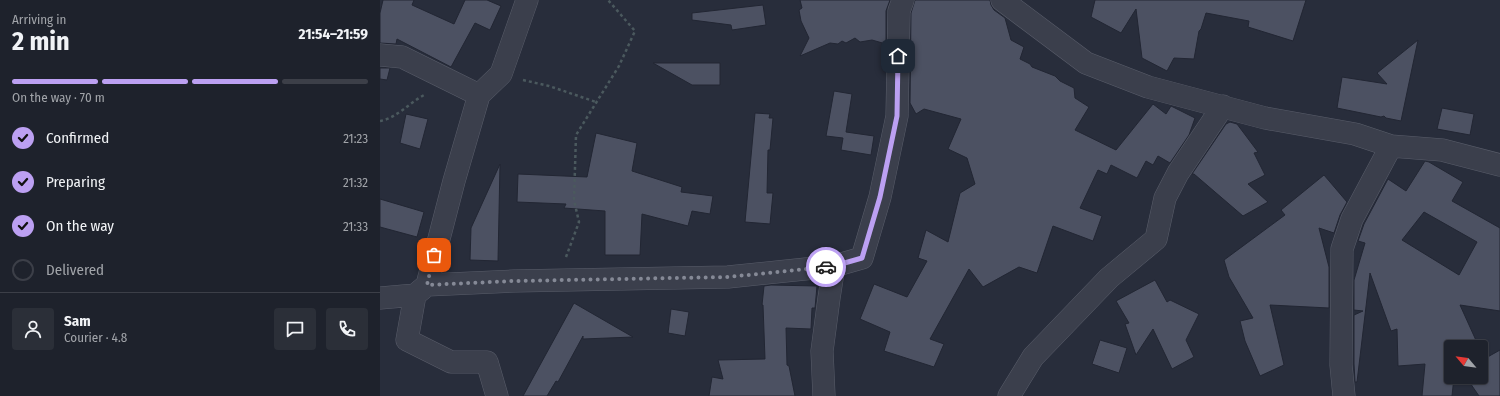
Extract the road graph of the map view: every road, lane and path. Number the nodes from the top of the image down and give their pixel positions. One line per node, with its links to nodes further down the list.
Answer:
1 (527, 0): 6 (street)
2 (608, 0): 9 (path)
3 (903, 0): 14 (street)
4 (1002, 0): 10 (street)
5 (380, 55): 7 (street)
6 (501, 74): 8 (street); 9 (path)
7 (452, 81): 8 (street); 11 (path)
8 (480, 95): 16 (street)
9 (596, 102): 15 (path)
10 (1223, 106): 12 (street); 20 (street)
11 (380, 121)
12 (1391, 146): 13 (street); 21 (street)
13 (1500, 165)
14 (834, 266): 15 (street); 19 (street)
15 (558, 280): 16 (street)
16 (421, 290): 17 (street); 18 (street)
17 (380, 298)
18 (497, 396)
19 (824, 396)
20 (1009, 396)
21 (1344, 396)

